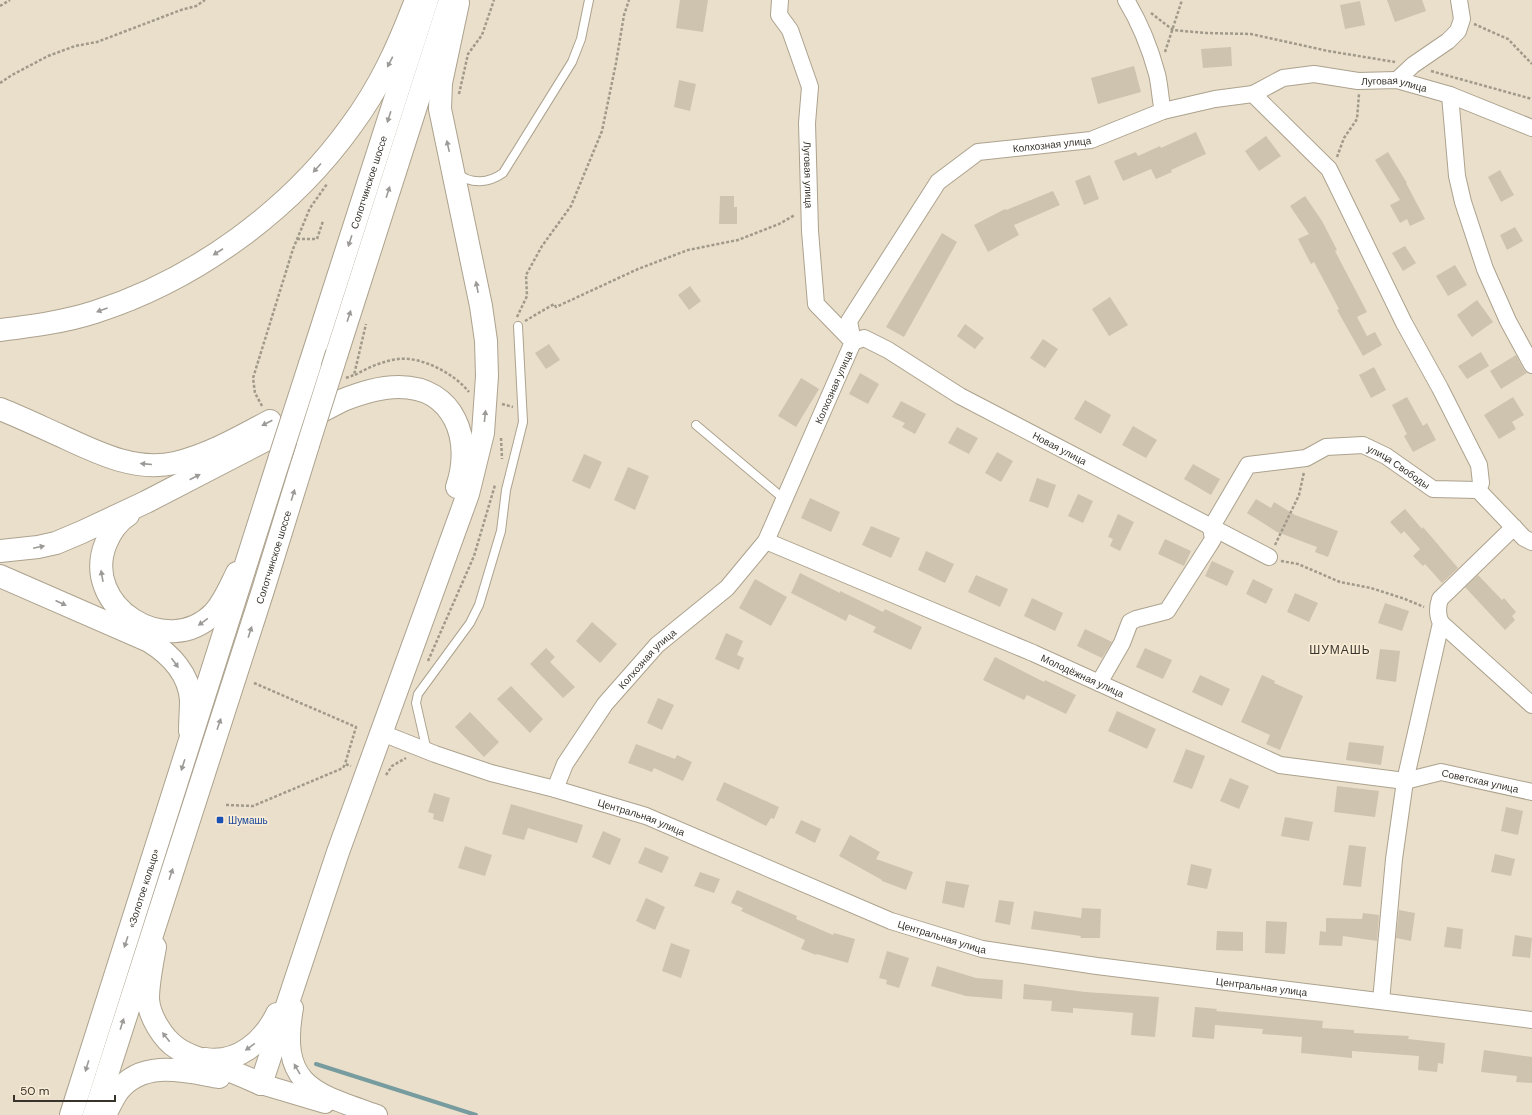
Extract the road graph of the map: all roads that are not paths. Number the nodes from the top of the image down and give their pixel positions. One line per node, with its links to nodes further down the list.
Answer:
1 (416, 0): 16 (main road, one-way to 16)
2 (427, 0): 30 (main road, Солотчинское шоссе, one-way to 30, bridge)
3 (450, 0): 46 (main road, Солотчинское шоссе, one-way to 3, bridge)
4 (458, 0): 14 (main road, one-way to 4)
5 (590, 0): 14 (lane)
6 (780, 0): 17 (street, Луговая улица)
7 (1126, 0): 12 (street)
8 (1459, 0): 9 (street)
9 (1397, 80): 10 (street, Луговая улица); 11 (street, Луговая улица)
10 (1254, 94): 12 (street, Колхозная улица); 23 (street)
11 (1450, 95): 13 (street, Луговая улица); 18 (street)
12 (1163, 111): 17 (street, Колхозная улица)
13 (1532, 128)
14 (453, 169): 24 (main road, one-way to 14)
15 (518, 326): 42 (lane)
16 (0, 330)
17 (853, 342): 25 (street, Колхозная улица); 28 (street, Новая улица)
18 (1532, 365)
19 (0, 404): 21 (main road)
20 (0, 409): 21 (main road)
21 (36, 424): 24 (main road, one-way to 21)
22 (696, 425): 25 (lane)
23 (1478, 490): 27 (street); 28 (street, улица Свободы)
24 (468, 494): 40 (main road)
25 (784, 499): 29 (street, Колхозная улица)
26 (146, 502): 30 (main road, one-way to 26); 32 (main road, one-way to 26); 40 (main road, one-way to 40)
27 (1514, 527): 31 (street); 37 (street)
28 (1211, 528): 33 (street, Новая улица); 38 (street)
29 (766, 541): 38 (street, Молодёжная улица); 44 (street, Колхозная улица)
30 (253, 542): 41 (main road, «Золотое кольцо»)
31 (1532, 542)
32 (0, 551)
33 (1269, 557)
34 (0, 576): 36 (main road)
35 (0, 582): 36 (lane)
36 (34, 591): 41 (main road, one-way to 41)
37 (1439, 618): 39 (street); 43 (street)
38 (1099, 683): 43 (street, Молодёжная улица)
39 (1532, 706)
40 (385, 726): 42 (street, Центральная улица); 47 (main road)
41 (189, 745): 52 (main road, «Золотое кольцо», one-way to 52)
42 (427, 751): 44 (street, Центральная улица)
43 (1406, 781): 45 (street, Советская улица); 48 (street)
44 (555, 789): 48 (street, Центральная улица)
45 (1532, 792)
46 (163, 897): 50 (main road, one-way to 46); 53 (main road, one-way to 46)
47 (300, 968): 50 (main road, one-way to 50); 51 (main road); 56 (street, one-way to 47)
48 (1381, 1001): 49 (street, Центральная улица)
49 (1532, 1020)
50 (198, 1058): 51 (main road)
51 (262, 1084): 54 (main road); 55 (street)
52 (72, 1115)
53 (94, 1115)
54 (105, 1115)
55 (367, 1115)
56 (377, 1115)

